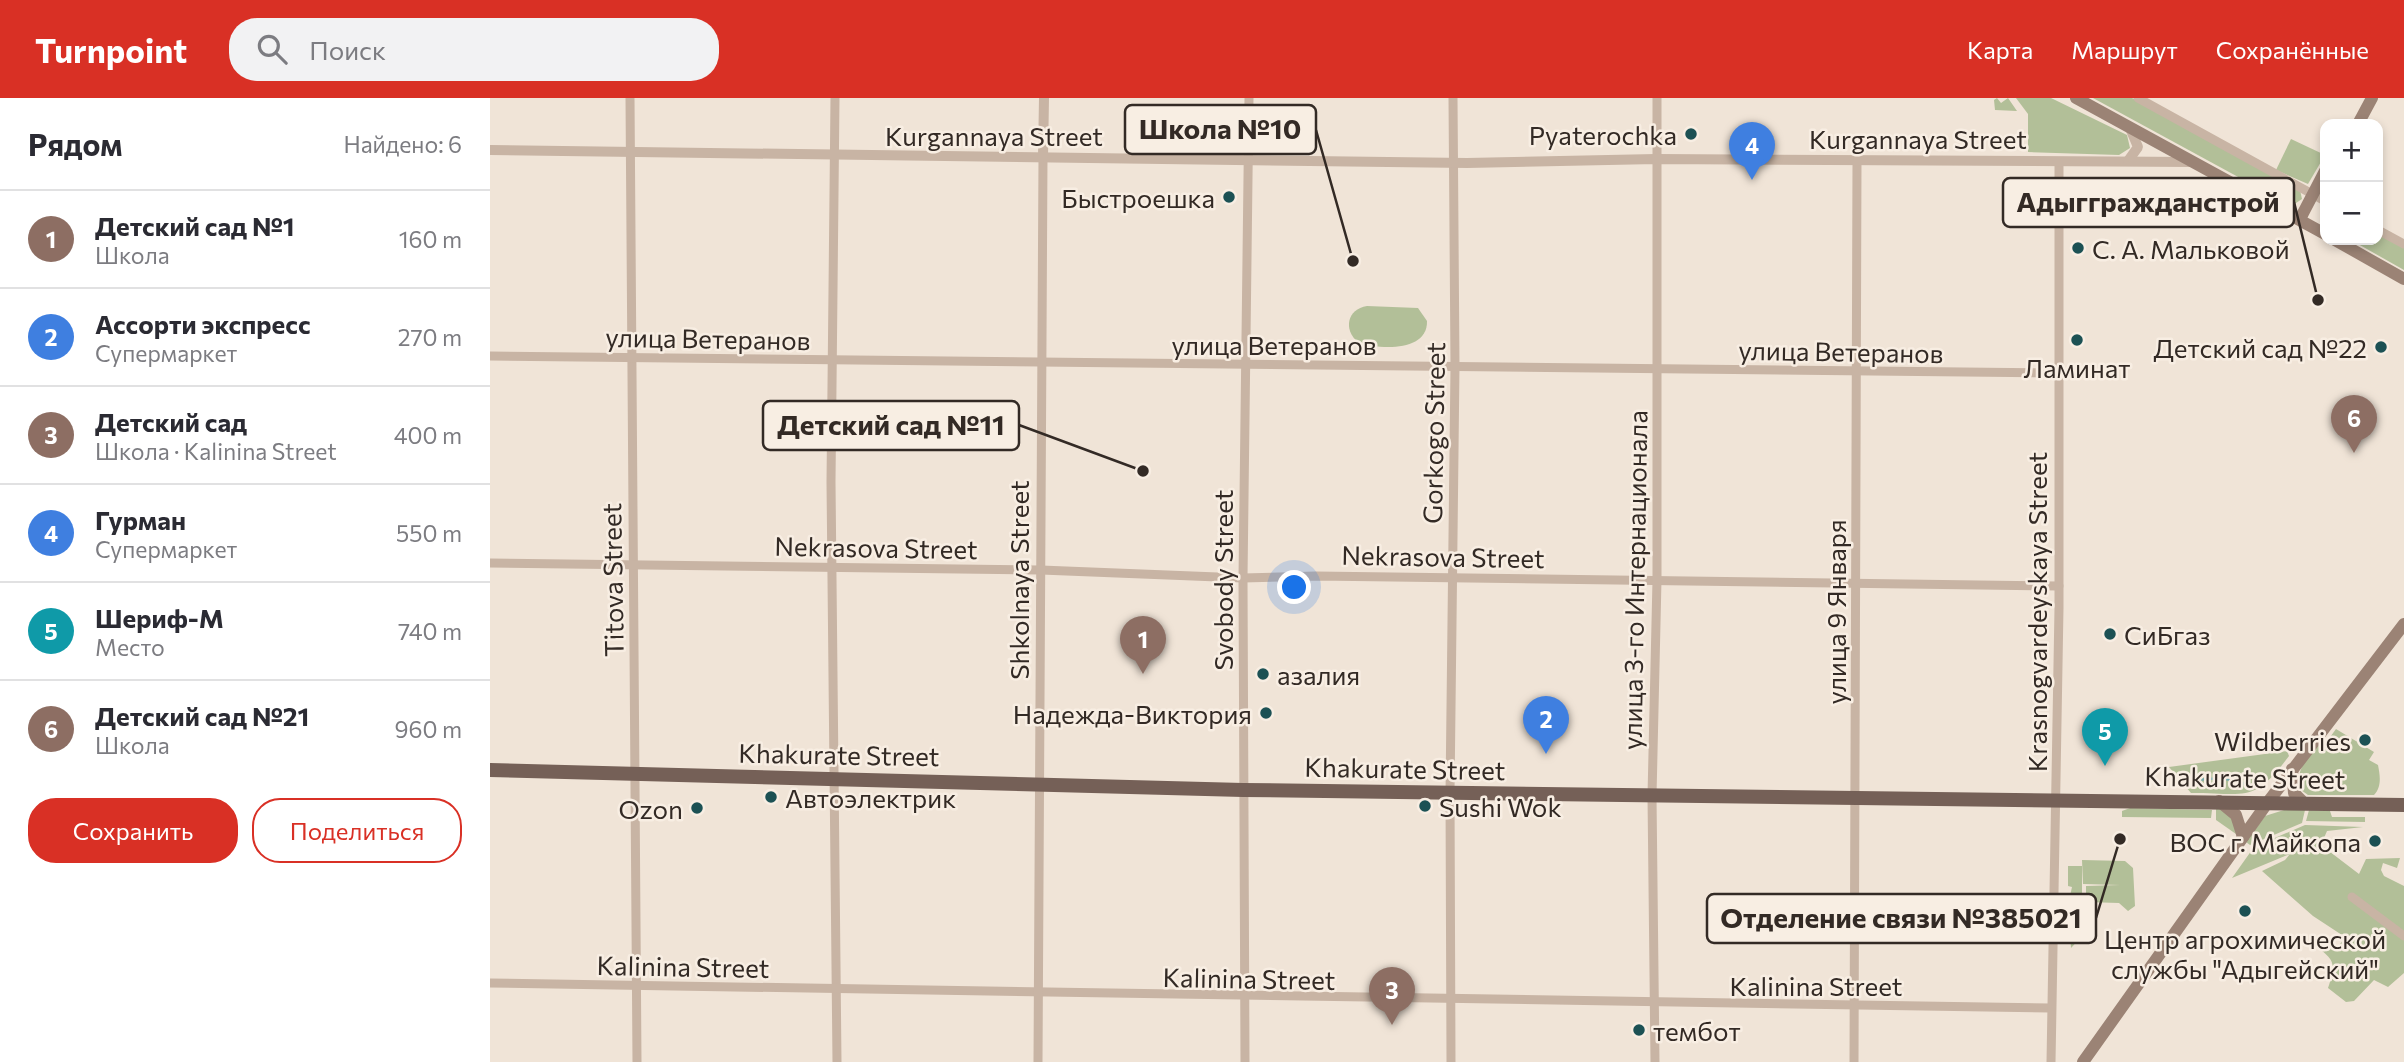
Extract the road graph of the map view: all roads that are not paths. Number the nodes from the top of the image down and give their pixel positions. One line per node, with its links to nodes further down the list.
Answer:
1 (630, 98): 15 (street, Titova Street)
2 (835, 98): 16 (street)
3 (1044, 98): 17 (street, Shkolnaya Street)
4 (1249, 98): 19 (street, Svobody Street)
5 (1453, 98): 24 (street, Gorkogo Street)
6 (1657, 98): 18 (street, улица 3-го Интернационала)
7 (2076, 98): 13 (main road)
8 (2138, 98): 25 (street)
9 (2363, 98): 11 (main road)
10 (2372, 98): 12 (main road)
11 (2352, 119)
12 (2361, 119)
13 (2130, 128): 21 (street); 23 (main road)
14 (490, 150): 15 (street, Kurgannaya Street)
15 (630, 152): 16 (street, Kurgannaya Street); 33 (street, Titova Street)
16 (835, 157): 17 (street, Kurgannaya Street); 34 (street)
17 (1043, 157): 19 (street, Kurgannaya Street); 35 (street, Shkolnaya Street)
18 (1657, 159): 20 (street, Kurgannaya Street); 24 (street, Kurgannaya Street); 38 (street, улица 3-го Интернационала)
19 (1248, 160): 24 (street, Kurgannaya Street); 36 (street, Svobody Street)
20 (1857, 161): 22 (street, Kurgannaya Street); 39 (street, улица 9 Января)
21 (2128, 161): 22 (street, Kurgannaya Street); 23 (street, Kurgannaya Street)
22 (2059, 162): 40 (street, Krasnogvardeyskaya Street)
23 (2193, 162): 26 (main road)
24 (1452, 163): 37 (street, Gorkogo Street)
25 (2319, 197): 26 (main road)
26 (2303, 221): 27 (main road)
27 (2320, 231)
28 (2383, 233): 29 (street)
29 (2404, 244)
30 (2345, 245): 31 (main road)
31 (2404, 279)
32 (490, 356): 33 (street, улица Ветеранов)
33 (632, 358): 34 (street, улица Ветеранов); 42 (street, Titova Street)
34 (834, 361): 35 (street, улица Ветеранов); 43 (street)
35 (1042, 364): 36 (street, улица Ветеранов); 44 (street, Shkolnaya Street)
36 (1245, 366): 37 (street, улица Ветеранов); 45 (street, Svobody Street)
37 (1455, 366): 38 (street, улица Ветеранов); 46 (street, Gorkogo Street)
38 (1658, 369): 39 (street, улица Ветеранов); 47 (street, улица 3-го Интернационала)
39 (1856, 372): 40 (street, улица Ветеранов); 48 (street, улица 9 Января)
40 (2059, 373): 49 (street, Krasnogvardeyskaya Street)
41 (490, 563): 42 (street, Nekrasova Street)
42 (633, 564): 43 (street, Nekrasova Street); 53 (street, Titova Street)
43 (832, 567): 44 (street, Nekrasova Street); 54 (street)
44 (1041, 570): 45 (street, Nekrasova Street); 55 (street, Shkolnaya Street)
45 (1243, 578): 46 (street, Nekrasova Street); 56 (street, Svobody Street)
46 (1452, 578): 47 (street, Nekrasova Street); 57 (street, Gorkogo Street)
47 (1657, 580): 48 (street, Nekrasova Street); 58 (street, улица 3-го Интернационала)
48 (1855, 583): 49 (street, Nekrasova Street); 59 (street, улица 9 Января)
49 (2059, 586): 60 (street, Krasnogvardeyskaya Street)
50 (2404, 624): 51 (main road)
51 (2292, 769): 62 (main road); 63 (main road)
52 (490, 771): 53 (main road, Khakurate Street)
53 (636, 774): 54 (main road, Khakurate Street); 69 (street, Titova Street)
54 (837, 778): 55 (main road, Khakurate Street); 70 (street)
55 (1040, 783): 56 (main road, Khakurate Street); 71 (street, Shkolnaya Street)
56 (1242, 790): 57 (main road, Khakurate Street); 72 (street, Svobody Street)
57 (1450, 793): 58 (main road, Khakurate Street); 73 (street, Gorkogo Street)
58 (1652, 796): 59 (main road, Khakurate Street); 74 (street, улица 3-го Интернационала)
59 (1855, 797): 60 (main road, Khakurate Street); 75 (street, улица 9 Января)
60 (2056, 798): 61 (main road, Khakurate Street); 76 (street, Krasnogvardeyskaya Street)
61 (2219, 801): 62 (main road, Khakurate Street); 65 (main road)
62 (2268, 802): 63 (main road, Khakurate Street); 65 (main road)
63 (2304, 803): 64 (main road, Khakurate Street)
64 (2404, 805)
65 (2243, 837): 85 (main road)
66 (2352, 897): 67 (street)
67 (2404, 936)
68 (490, 983): 69 (street, Kalinina Street)
69 (636, 987): 70 (street, Kalinina Street); 77 (street, Titova Street)
70 (838, 989): 71 (street, Kalinina Street); 78 (street)
71 (1038, 997): 72 (street, Kalinina Street); 79 (street, Shkolnaya Street)
72 (1245, 1000): 73 (street, Kalinina Street); 80 (street, Svobody Street)
73 (1452, 1002): 74 (street, Kalinina Street); 81 (street, Gorkogo Street)
74 (1656, 1005): 75 (street, Kalinina Street); 82 (street, улица 3-го Интернационала)
75 (1853, 1006): 76 (street, Kalinina Street); 83 (street, улица 9 Января)
76 (2050, 1008): 84 (street, Krasnogvardeyskaya Street)
77 (637, 1062)
78 (838, 1062)
79 (1038, 1062)
80 (1245, 1062)
81 (1451, 1062)
82 (1655, 1062)
83 (1854, 1062)
84 (2051, 1062)
85 (2083, 1062)

